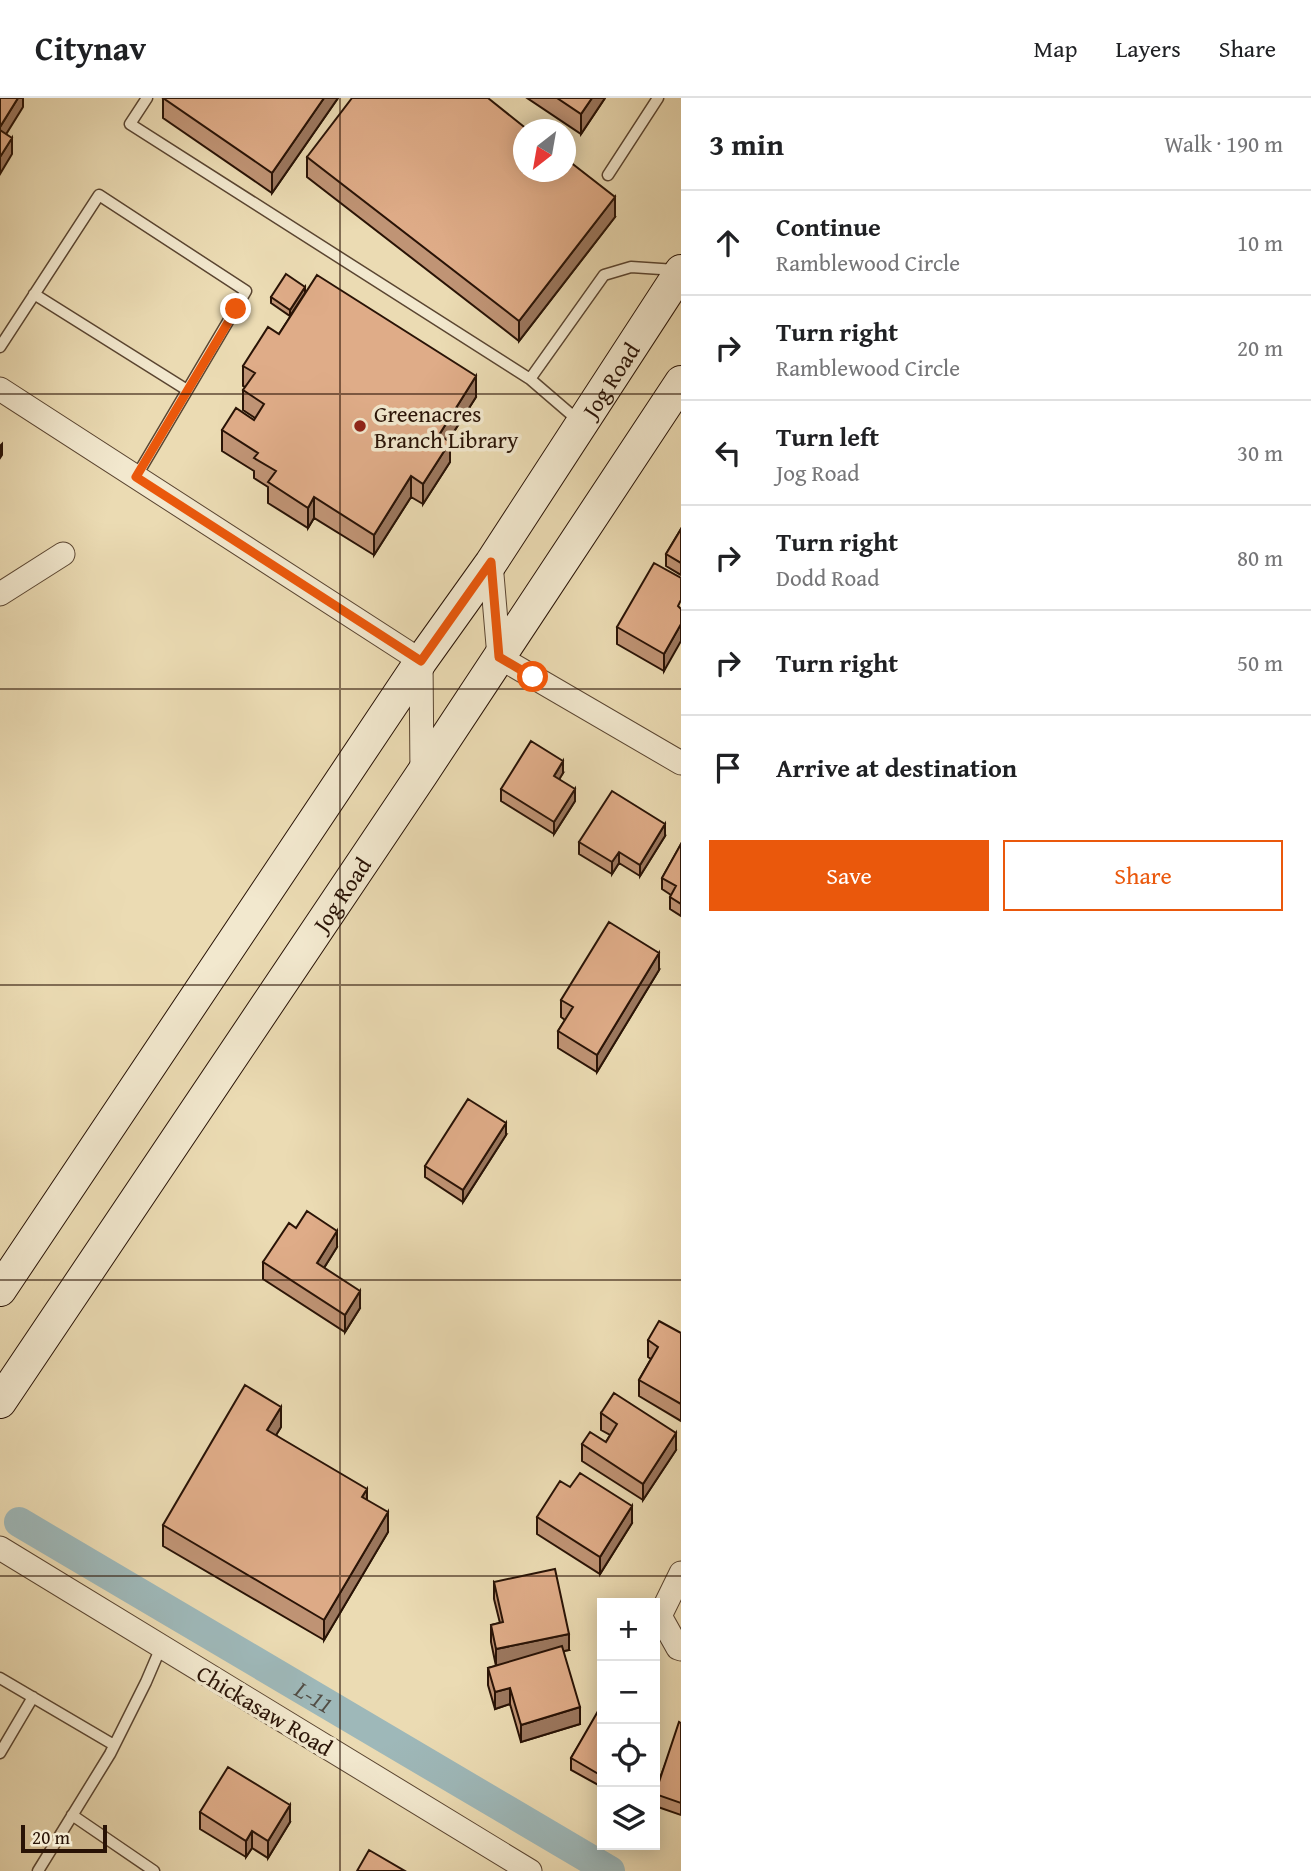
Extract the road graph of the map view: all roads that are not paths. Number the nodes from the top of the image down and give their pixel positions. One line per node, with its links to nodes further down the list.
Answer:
1 (147, 98): 7 (lane)
2 (658, 98): 3 (lane)
3 (608, 175)
4 (681, 271): 7 (lane); 11 (main road, Jog Road)
5 (34, 294): 6 (lane); 10 (lane); 10 (lane)
6 (0, 347)
7 (530, 379): 11 (lane)
8 (681, 382): 16 (main road, Jog Road)
9 (0, 389): 12 (street)
10 (187, 390): 12 (lane)
11 (583, 424): 14 (main road, Jog Road)
12 (136, 477): 17 (street)
13 (63, 554): 15 (street)
14 (491, 562): 16 (street); 17 (main road, Jog Road)
15 (0, 594)
16 (499, 657): 18 (street); 19 (main road, Jog Road)
17 (421, 661): 19 (street); 20 (main road, Jog Road)
18 (681, 763)
19 (422, 774): 21 (main road, Jog Road)
20 (0, 1290)
21 (0, 1402)
22 (0, 1548): 24 (street, Chickasaw Road)
23 (681, 1573): 25 (street)
24 (162, 1647): 28 (lane); 33 (street, Chickasaw Road)
25 (681, 1649)
26 (0, 1678): 27 (lane)
27 (33, 1697): 28 (lane); 29 (lane)
28 (114, 1745): 30 (lane)
29 (0, 1753)
30 (72, 1815): 31 (lane); 32 (lane)
31 (38, 1871)
32 (154, 1871)
33 (530, 1871)

